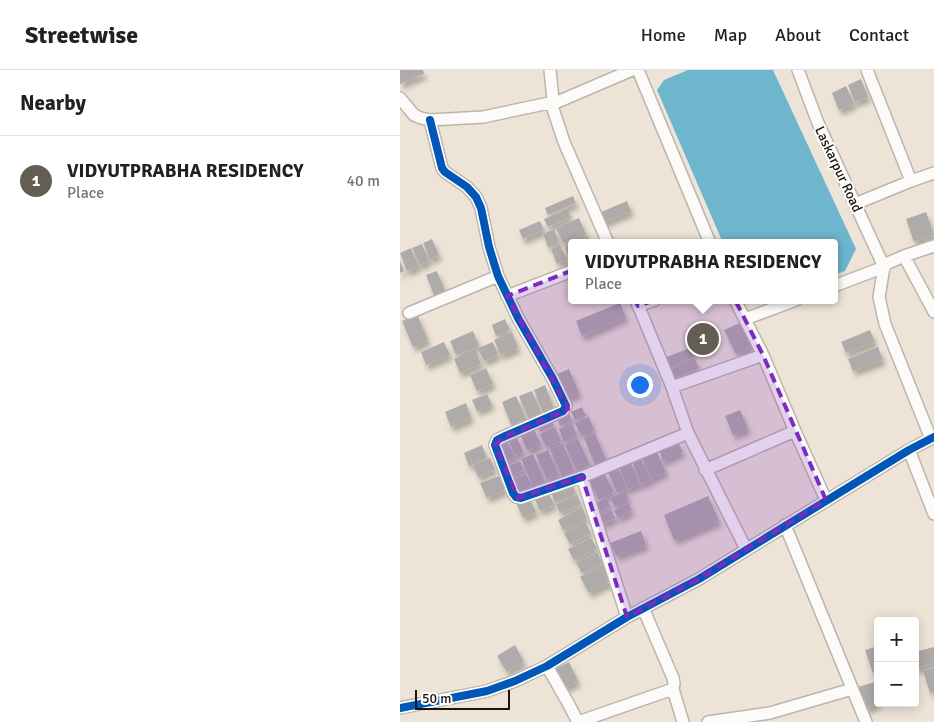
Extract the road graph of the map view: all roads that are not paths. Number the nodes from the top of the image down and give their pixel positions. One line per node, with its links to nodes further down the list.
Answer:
1 (550, 70): 7 (street)
2 (632, 70): 7 (street)
3 (638, 70): 13 (street)
4 (798, 70): 11 (street, Laskarpur Road)
5 (867, 70): 10 (street)
6 (400, 98): 8 (street)
7 (552, 103): 8 (street); 12 (street)
8 (430, 120): 18 (street)
9 (934, 173): 10 (street)
10 (911, 181): 11 (street)
11 (855, 204): 16 (street, Laskarpur Road)
12 (606, 239)
13 (708, 239)
14 (934, 246): 15 (street)
15 (904, 256): 16 (street); 24 (street)
16 (884, 267): 19 (street); 31 (street)
17 (568, 273): 20 (street)
18 (498, 276): 20 (street); 25 (street)
19 (838, 284)
20 (507, 296): 34 (street)
21 (637, 304): 28 (street)
22 (737, 304): 26 (street)
23 (786, 304): 26 (street)
24 (934, 312)
25 (409, 313)
26 (745, 320): 27 (street)
27 (763, 355): 28 (street); 29 (street)
28 (672, 387): 30 (street)
29 (795, 431): 33 (street); 35 (street)
30 (688, 433): 33 (street); 34 (street)
31 (932, 438): 32 (street)
32 (909, 450): 35 (street); 36 (street)
33 (706, 470): 38 (street)
34 (582, 477): 40 (street)
35 (826, 500): 37 (street)
36 (934, 514)
37 (784, 525): 38 (street); 43 (street)
38 (746, 549): 39 (street)
39 (643, 608): 40 (street); 42 (street)
40 (627, 616): 41 (street)
41 (547, 666): 44 (street); 45 (street)
42 (673, 689): 45 (street); 46 (street)
43 (852, 689): 47 (street); 48 (street)
44 (400, 708)
45 (578, 722)
46 (683, 722)
47 (708, 722)
48 (866, 722)

